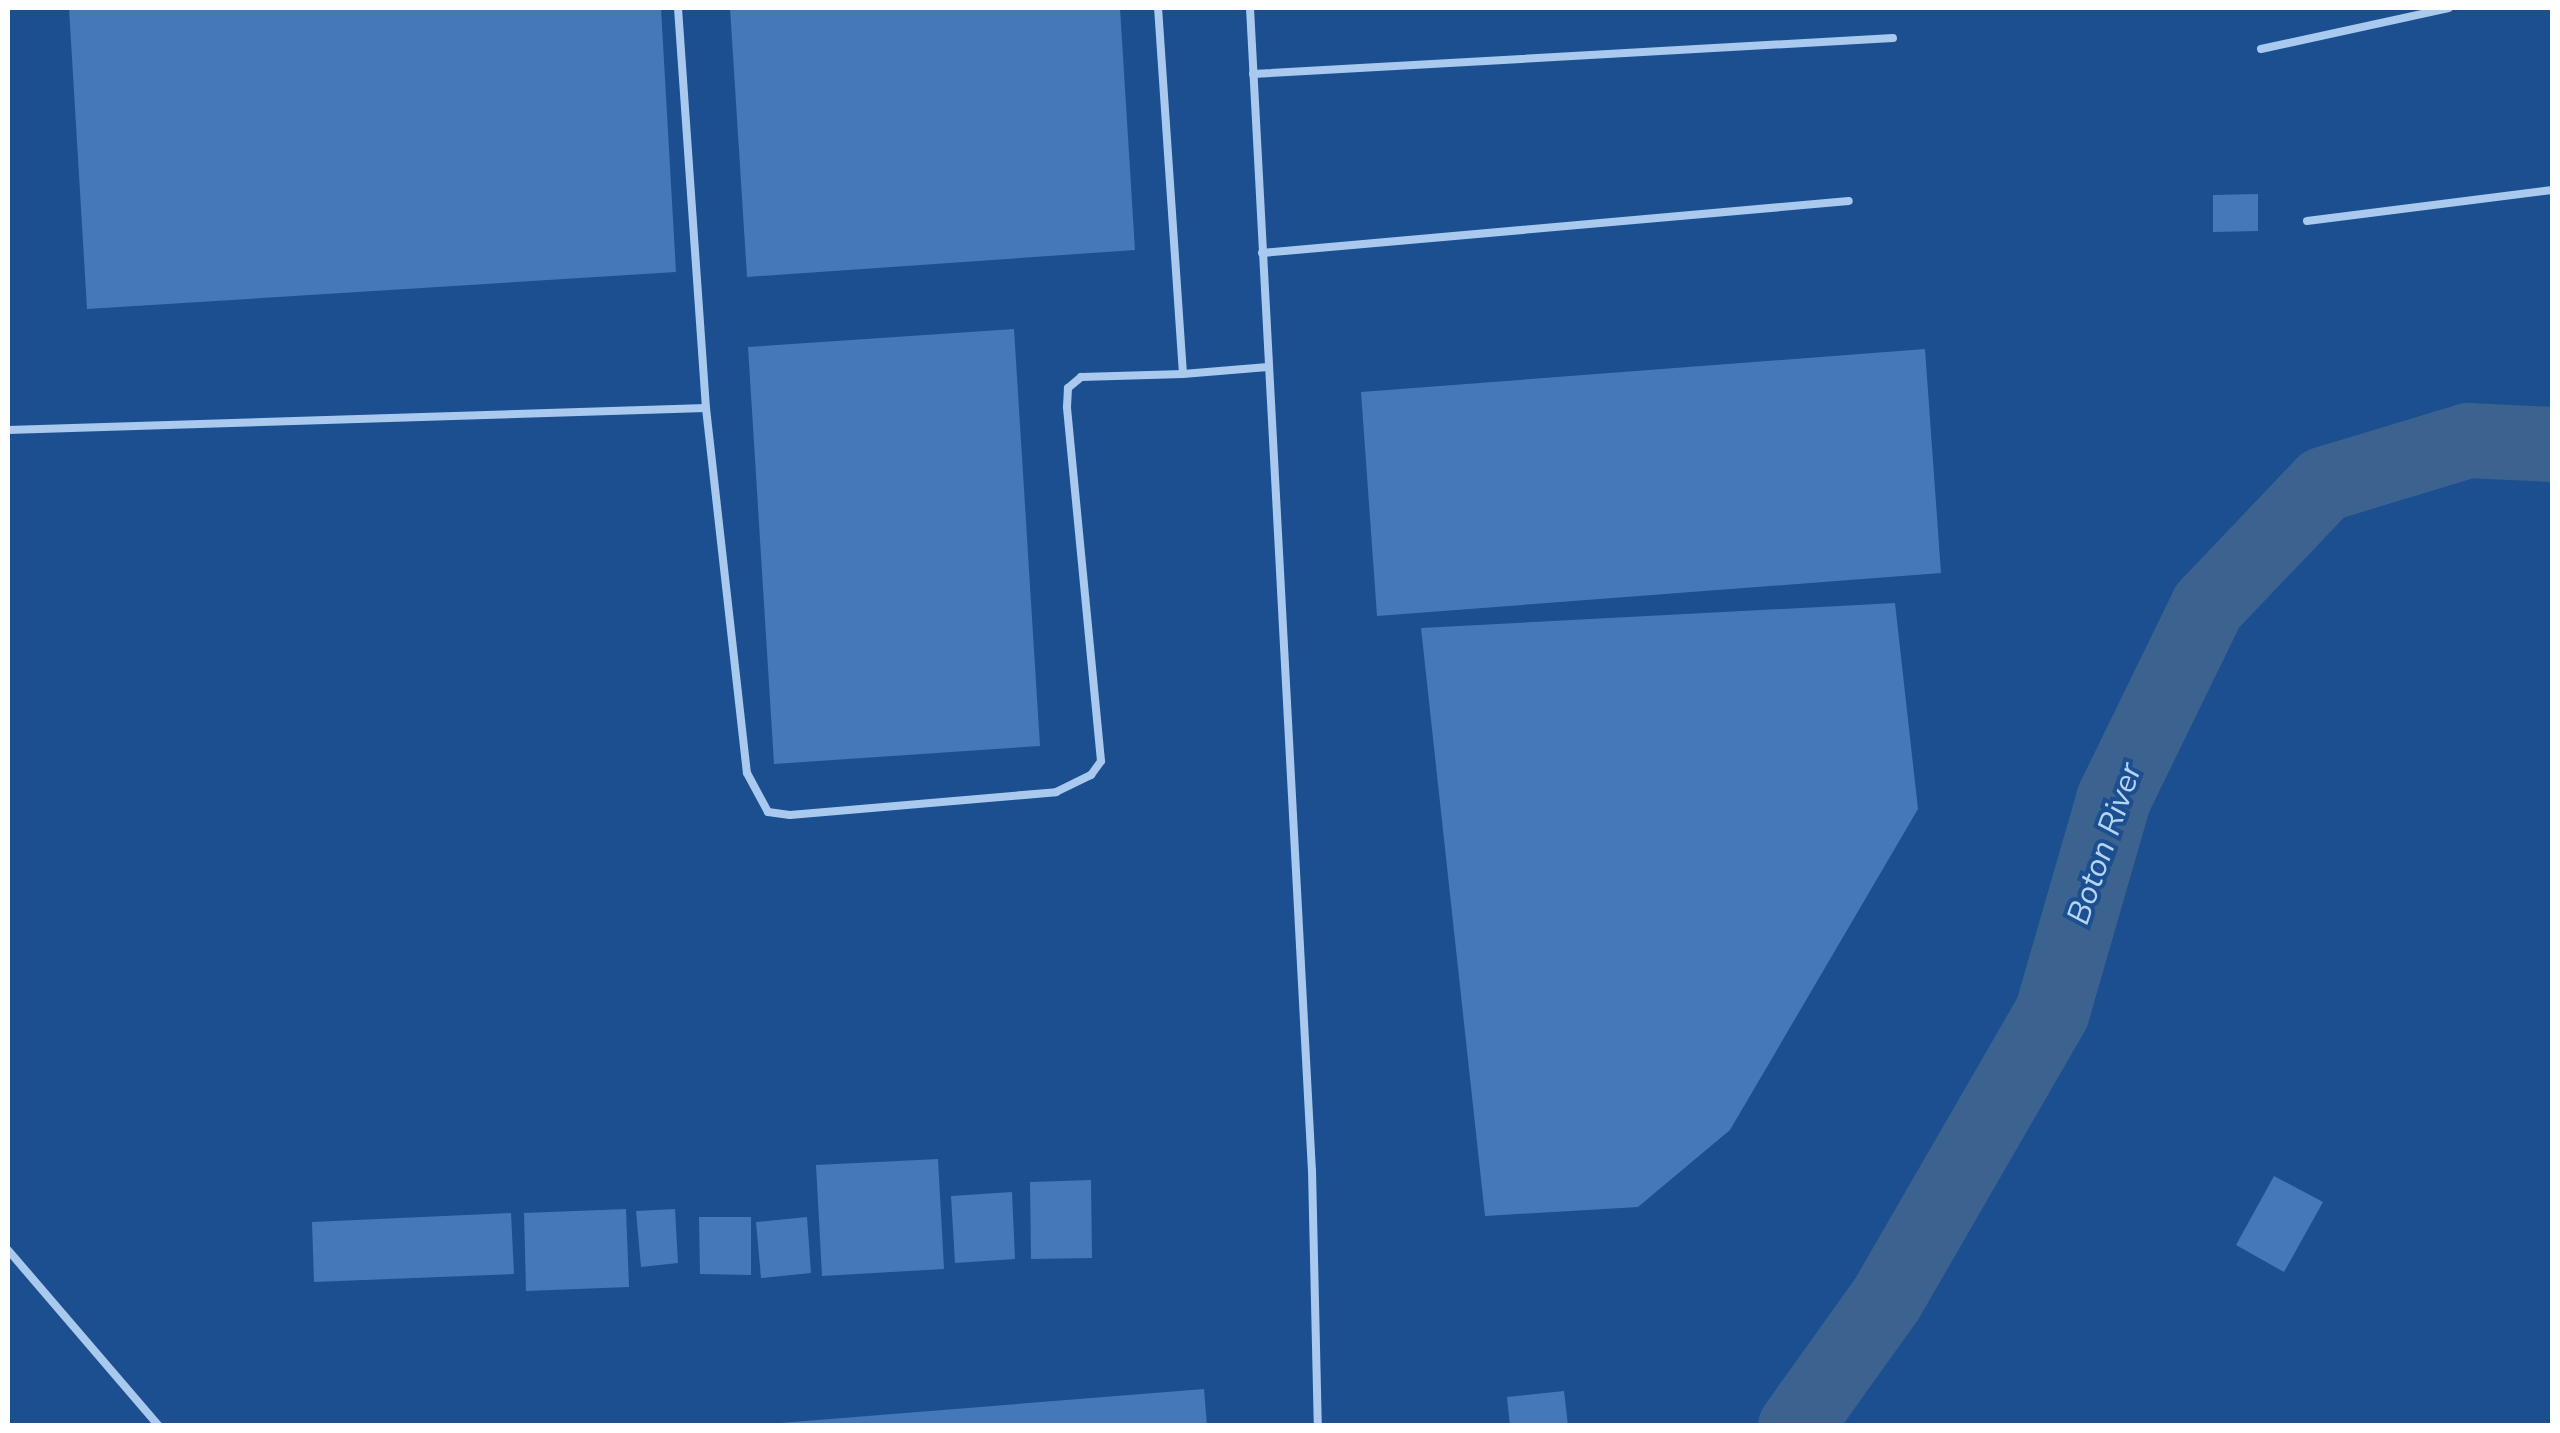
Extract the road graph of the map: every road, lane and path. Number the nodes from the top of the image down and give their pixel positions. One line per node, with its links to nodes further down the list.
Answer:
1 (678, 8): 14 (lane)
2 (1158, 8): 13 (lane)
3 (1250, 8): 7 (lane)
4 (2449, 8): 6 (lane)
5 (1893, 38): 7 (lane)
6 (2262, 49)
7 (1253, 74): 11 (lane)
8 (2552, 190): 10 (lane)
9 (1849, 201): 11 (lane)
10 (2307, 221)
11 (1262, 253): 12 (lane)
12 (1268, 367): 13 (lane); 18 (lane)
13 (1183, 374): 14 (lane)
14 (706, 408): 15 (lane)
15 (8, 430)
16 (8, 1250): 17 (lane)
17 (159, 1426)
18 (1318, 1426)

